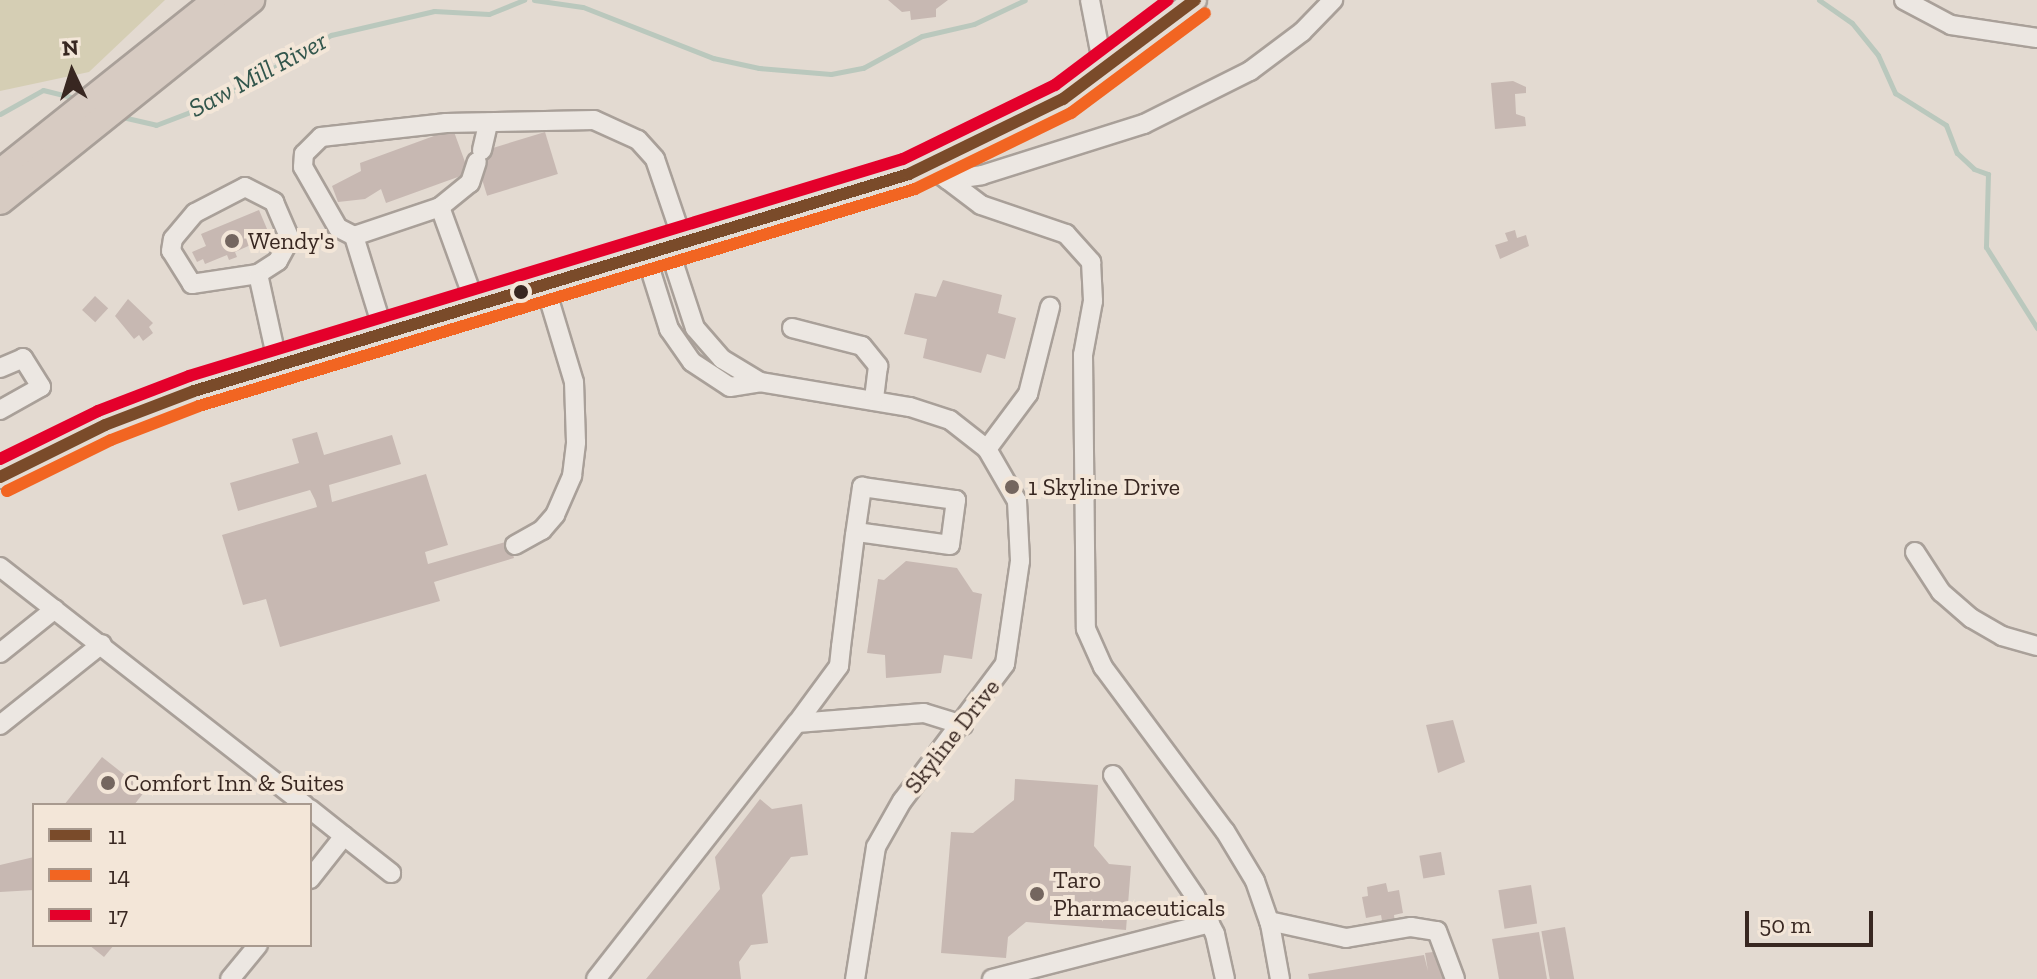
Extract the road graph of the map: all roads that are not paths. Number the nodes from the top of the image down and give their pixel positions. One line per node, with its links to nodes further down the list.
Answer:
1 (217, 0): 9 (highway)
2 (251, 0): 9 (highway)
3 (1195, 0): 8 (main road)
4 (1333, 0): 13 (street)
5 (1904, 0): 7 (street)
6 (1090, 2): 8 (street)
7 (2037, 38)
8 (1104, 72): 11 (main road)
9 (99, 108): 12 (highway); 14 (highway)
10 (488, 123): 15 (street); 16 (street, Skyline Drive); 17 (street, Skyline Drive)
11 (928, 166): 13 (street); 17 (main road)
12 (0, 173)
13 (948, 180): 49 (street)
14 (0, 201)
15 (440, 207): 16 (street); 21 (street)
16 (354, 236): 24 (street)
17 (676, 246): 18 (main road); 27 (street, Skyline Drive)
18 (646, 256): 20 (main road); 27 (street, Skyline Drive)
19 (258, 274): 19 (street); 25 (street)
20 (545, 286): 21 (main road); 33 (street)
21 (476, 306): 24 (main road)
22 (1050, 307): 30 (street)
23 (792, 328): 28 (street)
24 (384, 333): 25 (main road)
25 (278, 365): 31 (main road)
26 (0, 368): 29 (street)
27 (760, 382): 28 (street, Skyline Drive)
28 (874, 401): 30 (street, Skyline Drive)
29 (0, 410)
30 (987, 449): 42 (street, Skyline Drive)
31 (0, 477)
32 (856, 532): 32 (street); 40 (street)
33 (515, 545)
34 (1915, 552): 38 (street)
35 (0, 567): 36 (street)
36 (55, 609): 37 (street); 39 (street)
37 (102, 644): 41 (street); 44 (street)
38 (2037, 646)
39 (0, 653)
40 (797, 723): 42 (street); 53 (street)
41 (0, 725)
42 (963, 725): 54 (street, Skyline Drive)
43 (1113, 775): 50 (street)
44 (303, 803)
45 (312, 810): 46 (street)
46 (344, 836): 47 (street); 48 (street)
47 (391, 873)
48 (312, 876)
49 (1269, 921): 57 (street); 58 (street)
50 (1210, 923): 55 (street); 56 (street)
51 (256, 947): 52 (street)
52 (230, 979)
53 (596, 979)
54 (855, 979)
55 (992, 979)
56 (1225, 979)
57 (1280, 979)
58 (1455, 979)

